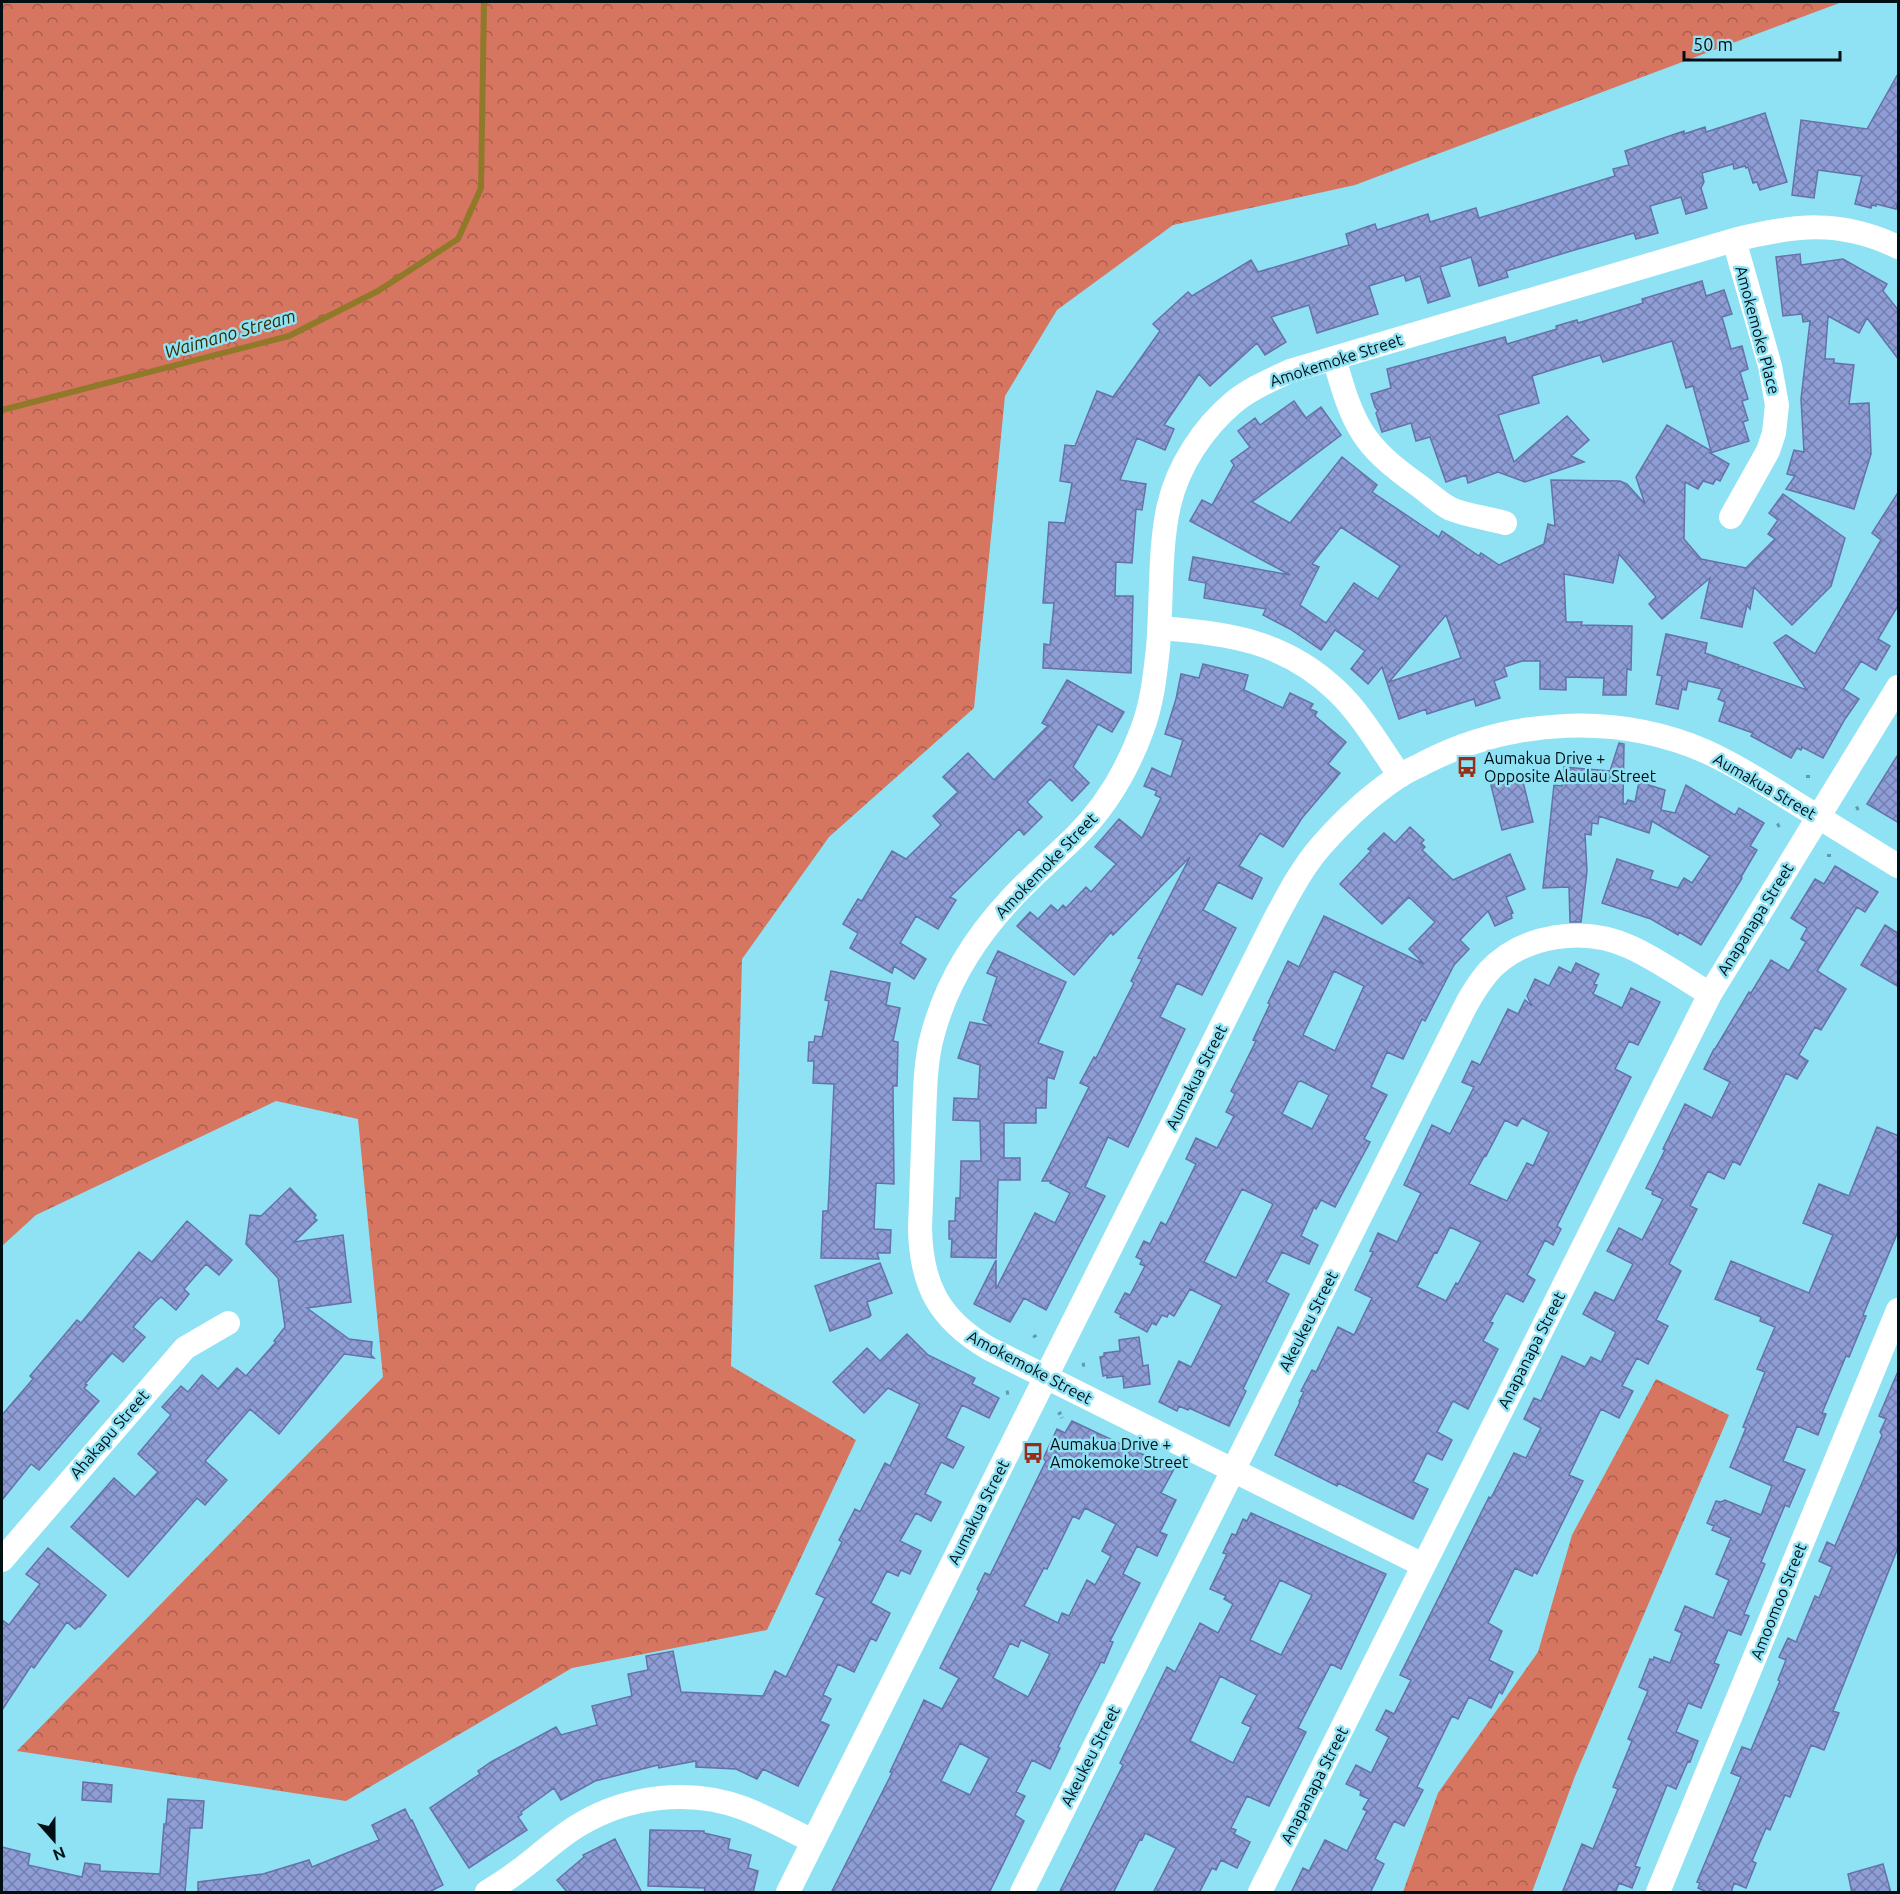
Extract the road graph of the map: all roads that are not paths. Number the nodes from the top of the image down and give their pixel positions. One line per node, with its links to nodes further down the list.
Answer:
1 (1734, 240): 2 (street, Amokemoke Street); 3 (street, Amokemoke Street); 4 (street, Amokemoke Place)
2 (1899, 247)
3 (1334, 358): 5 (street); 6 (street, Amokemoke Street)
4 (1731, 518)
5 (1505, 523)
6 (1160, 628): 8 (street); 14 (street, Amokemoke Street)
7 (1899, 687): 9 (street)
8 (1400, 776): 9 (street, Aumakua Street); 14 (street, Aumakua Street)
9 (1818, 817): 10 (street, Aumakua Street); 11 (street, Anapanapa Street)
10 (1899, 866)
11 (1710, 994): 15 (street, Akeukeu Street); 17 (street, Anapanapa Street)
12 (1899, 1311): 23 (street, Amoomoo Street)
13 (228, 1323): 16 (street, Ahakapu Street)
14 (1046, 1377): 15 (street, Amokemoke Street); 18 (street, Aumakua Street)
15 (1233, 1470): 17 (street, Amokemoke Street); 21 (street, Akeukeu Street)
16 (2, 1560)
17 (1423, 1565): 22 (street, Anapanapa Street)
18 (813, 1841): 19 (street); 20 (street, Aumakua Street)
19 (487, 1893)
20 (788, 1893)
21 (1022, 1893)
22 (1260, 1893)
23 (1658, 1893)

